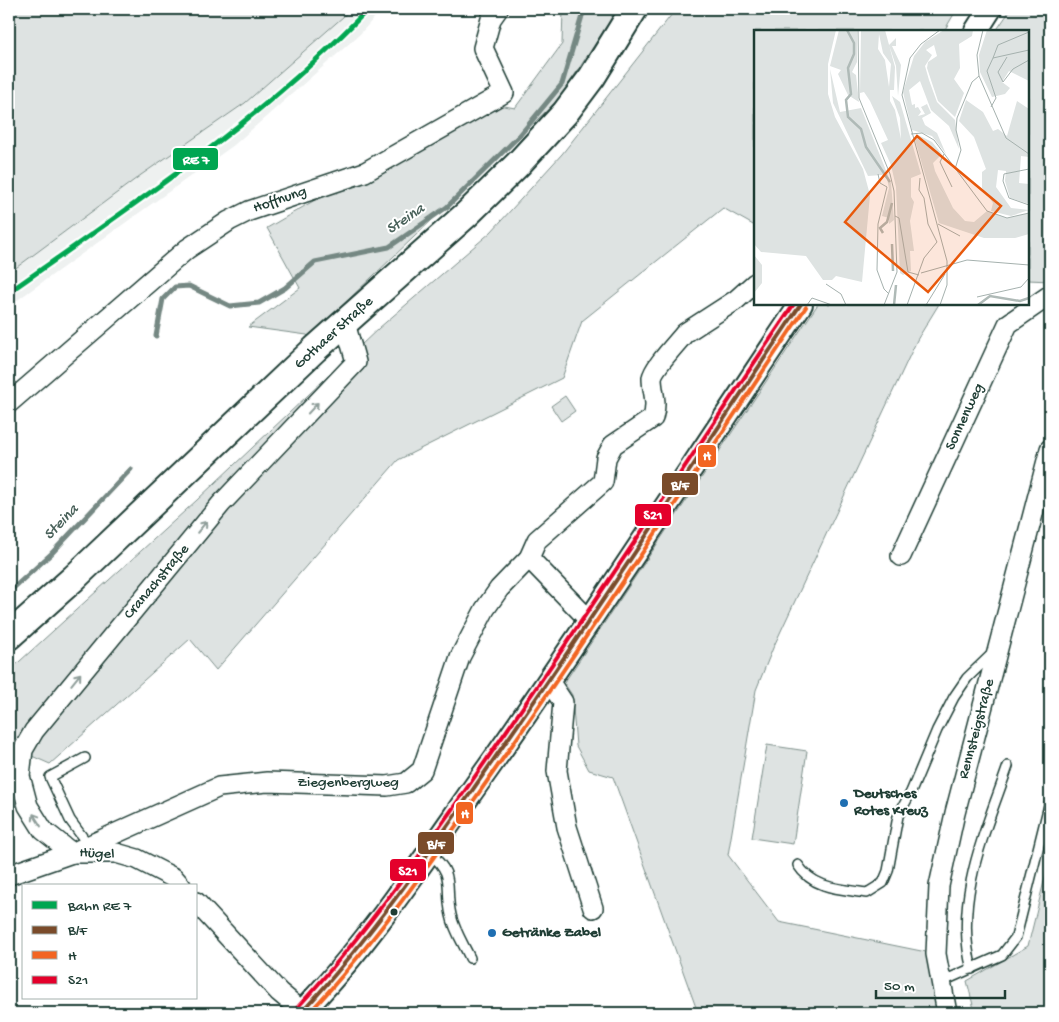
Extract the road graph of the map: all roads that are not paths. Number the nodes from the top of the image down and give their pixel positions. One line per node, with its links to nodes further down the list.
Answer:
1 (498, 9): 9 (street, Hoffnung)
2 (634, 9): 8 (main road, Gothaer Straße)
3 (990, 9): 4 (street)
4 (977, 30)
5 (754, 284): 12 (street, Ziegenbergweg)
6 (1050, 295): 11 (street, Sonnenweg)
7 (800, 305): 13 (street)
8 (345, 323): 14 (main road, Gothaer Straße); 20 (street, Cranachstraße, one-way to 8)
9 (9, 403)
10 (1049, 460): 15 (street, Rennsteigstraße)
11 (901, 556)
12 (529, 558): 13 (street); 20 (street, Ziegenbergweg)
13 (590, 620): 16 (street)
14 (9, 635)
15 (998, 648): 22 (lane); 29 (street, Rennsteigstraße)
16 (548, 682): 21 (street); 26 (street)
17 (85, 758): 20 (lane)
18 (1008, 766): 28 (lane)
19 (1050, 801): 28 (lane)
20 (81, 849): 23 (street, Hügel); 24 (street, Hügel)
21 (429, 853): 27 (lane); 30 (street)
22 (798, 865)
23 (9, 875)
24 (179, 884)
25 (198, 904): 30 (street)
26 (593, 908)
27 (470, 958)
28 (972, 969): 29 (lane)
29 (941, 982): 31 (street, Rennsteigstraße)
30 (302, 1013)
31 (947, 1013)

